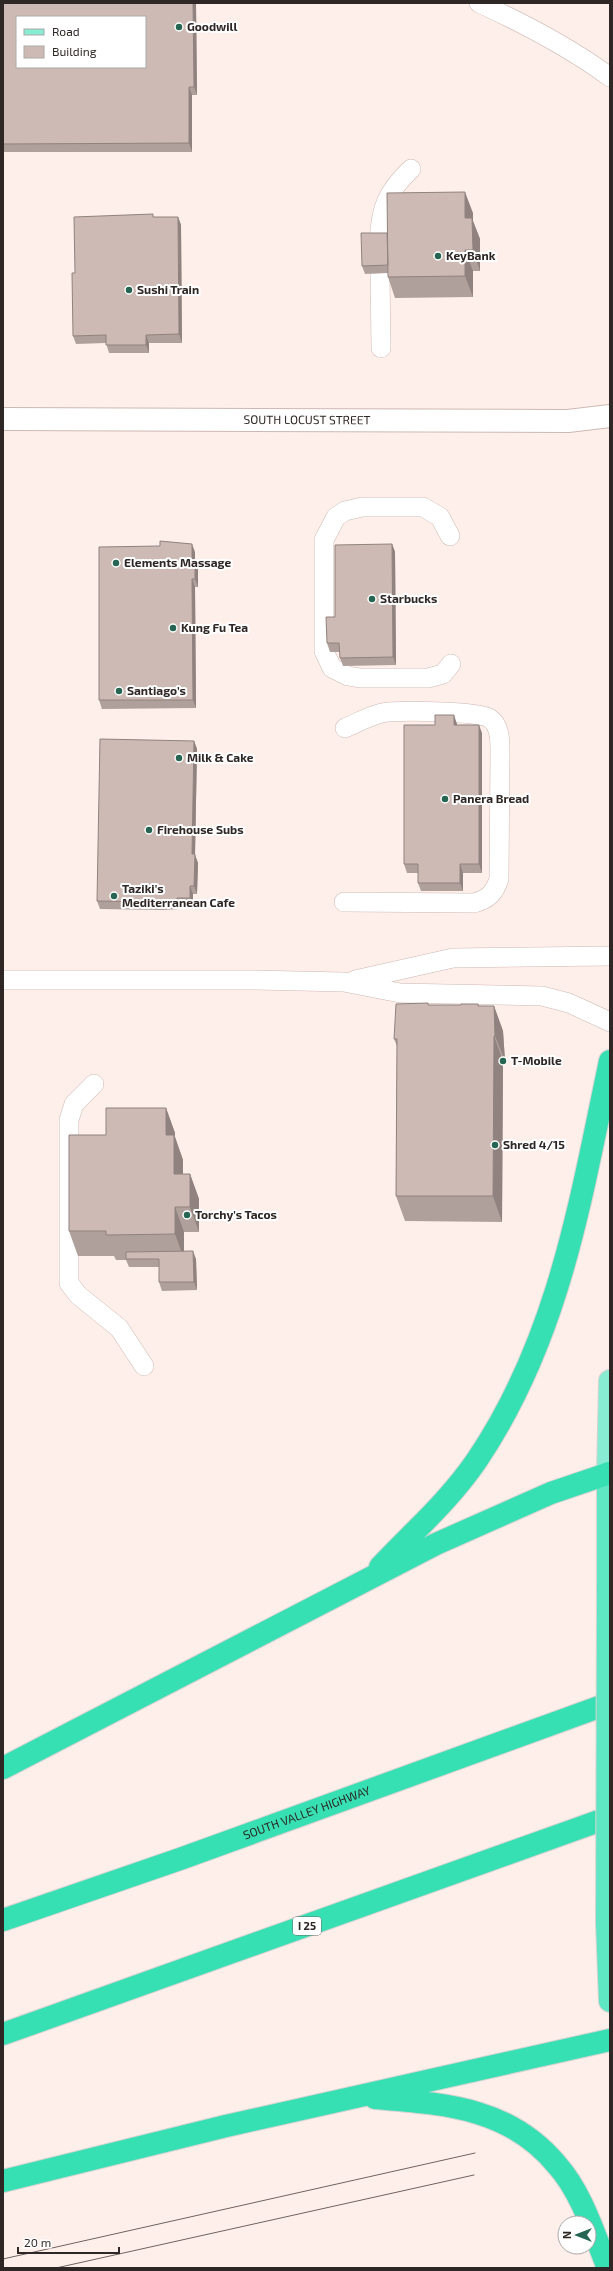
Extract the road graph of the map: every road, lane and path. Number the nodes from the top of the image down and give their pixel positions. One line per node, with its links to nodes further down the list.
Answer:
1 (479, 3): 2 (lane)
2 (610, 77)
3 (411, 169): 4 (lane)
4 (379, 241)
5 (380, 273): 6 (lane)
6 (381, 348)
7 (610, 416): 8 (street, SOUTH LOCUST STREET)
8 (3, 419)
9 (450, 536): 10 (lane)
10 (451, 664)
11 (345, 728): 12 (lane)
12 (344, 902)
13 (610, 956): 15 (lane)
14 (3, 980): 15 (lane)
15 (344, 982): 16 (lane)
16 (610, 1022)
17 (610, 1061): 22 (highway)
18 (94, 1084): 19 (lane)
19 (144, 1366)
20 (610, 1381): 21 (main road)
21 (609, 1473): 22 (highway); 27 (highway, bridge)
22 (368, 1580): 24 (highway)
23 (610, 1703): 26 (highway, SOUTH VALLEY HIGHWAY)
24 (3, 1768)
25 (610, 1817): 28 (highway, I 25)
26 (3, 1920)
27 (610, 2001)
28 (3, 2034)
29 (610, 2040): 30 (highway)
30 (352, 2097): 31 (highway); 32 (highway)
31 (3, 2181)
32 (608, 2268)

